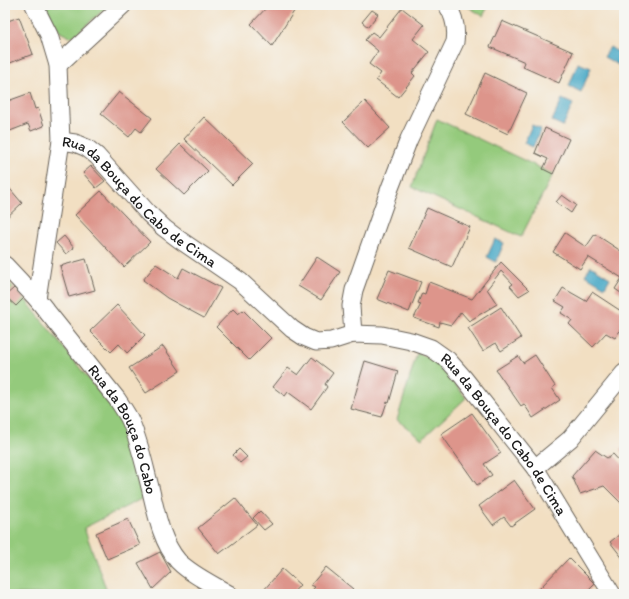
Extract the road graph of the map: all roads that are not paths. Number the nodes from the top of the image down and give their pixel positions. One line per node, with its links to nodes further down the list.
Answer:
1 (34, 5): 4 (street, Rua da Bouça do Cabo de Cima)
2 (123, 5): 4 (street)
3 (447, 5): 8 (street)
4 (58, 65): 5 (street, Rua da Bouça do Cabo de Cima)
5 (61, 142): 7 (street); 8 (street, Rua da Bouça do Cabo de Cima)
6 (5, 265): 7 (street, Rua da Bouça do Cabo)
7 (37, 299): 11 (street, Rua da Bouça do Cabo)
8 (353, 334): 10 (street, Rua da Bouça do Cabo de Cima)
9 (624, 373): 10 (street)
10 (535, 468): 12 (street, Rua da Bouça do Cabo de Cima)
11 (229, 594)
12 (612, 594)

